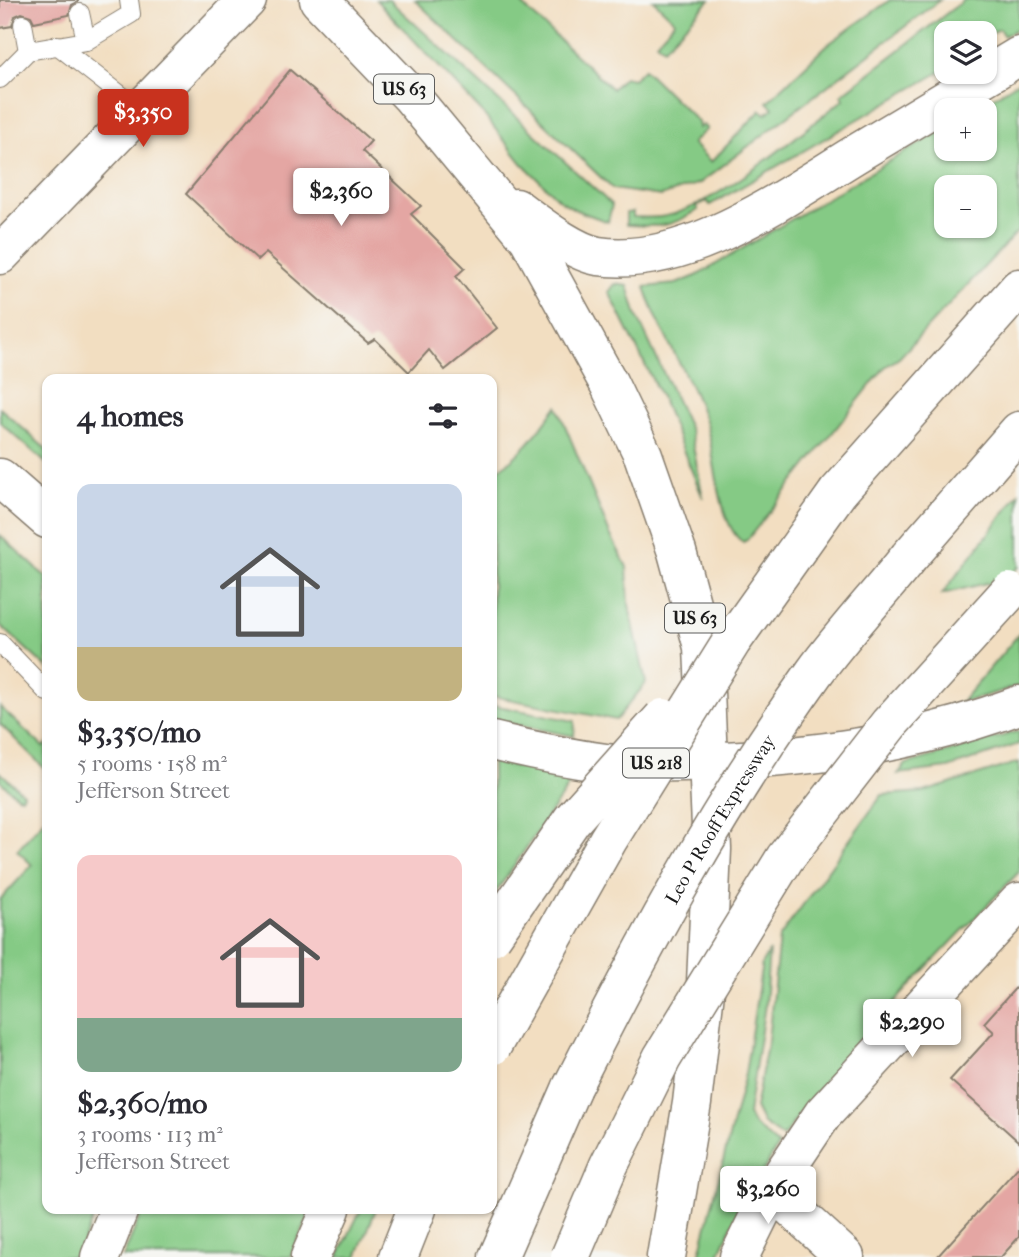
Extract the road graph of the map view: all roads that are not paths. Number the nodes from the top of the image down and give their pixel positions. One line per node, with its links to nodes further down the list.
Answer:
1 (129, 0): 6 (lane)
2 (247, 0): 11 (main road)
3 (319, 0): 12 (main road, US 63)
4 (80, 13): 6 (lane)
5 (23, 24): 8 (lane)
6 (86, 41): 7 (lane)
7 (57, 46): 8 (lane); 11 (lane)
8 (28, 51): 10 (lane)
9 (1019, 56): 12 (main road)
10 (0, 79)
11 (140, 110): 13 (main road)
12 (483, 184): 24 (main road, US 63)
13 (5, 238)
14 (1019, 288): 19 (main road, US 218, bridge)
15 (1019, 431): 35 (main road, Leo P Rooff Expressway, bridge)
16 (0, 478): 17 (main road)
17 (42, 514)
18 (1014, 587): 36 (main road, bridge)
19 (732, 641): 26 (main road, bridge); 27 (main road, US 218, bridge)
20 (0, 643): 21 (lane)
21 (42, 687)
22 (1019, 705): 24 (main road)
23 (497, 742): 24 (main road)
24 (711, 762): 37 (main road, US 63)
25 (1019, 902): 28 (main road)
26 (497, 929)
27 (497, 1037)
28 (772, 1190): 38 (main road); 39 (main road)
29 (117, 1214): 32 (main road)
30 (329, 1214): 33 (main road)
31 (415, 1214): 34 (main road)
32 (100, 1257)
33 (310, 1257)
34 (398, 1257)
35 (498, 1257)
36 (570, 1257)
37 (666, 1257)
38 (739, 1257)
39 (845, 1257)

